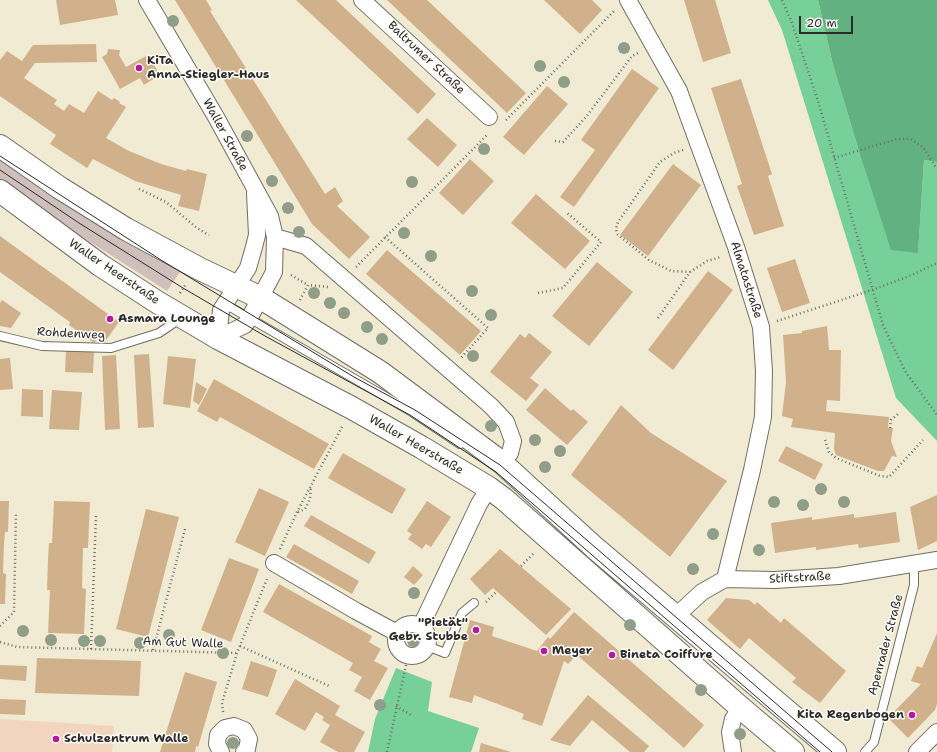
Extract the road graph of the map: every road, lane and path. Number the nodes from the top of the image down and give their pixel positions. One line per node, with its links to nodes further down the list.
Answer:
1 (147, 0): 12 (street, Waller Straße)
2 (362, 0): 6 (street, Baltrumer Straße)
3 (628, 0): 5 (street, Almatastraße); 6 (path)
4 (782, 0): 10 (path)
5 (654, 46): 7 (path); 8 (street, Almatastraße)
6 (495, 123): 18 (path)
7 (555, 141)
8 (699, 145): 19 (street, Almatastraße); 22 (path)
9 (0, 146): 21 (main road)
10 (834, 158): 11 (path); 24 (path)
11 (937, 169)
12 (254, 188): 17 (street, Waller Straße); 26 (street, Waller Straße)
13 (139, 189): 16 (path)
14 (0, 191): 28 (main road, Waller Heerstraße)
15 (566, 212): 25 (path)
16 (209, 235)
17 (275, 237): 23 (street); 27 (street, Waller Straße)
18 (385, 237): 23 (path); 34 (path)
19 (738, 252): 22 (path); 31 (street, Almatastraße)
20 (937, 263): 24 (path)
21 (196, 266): 26 (main road); 28 (path)
22 (690, 272): 30 (path)
23 (344, 278): 42 (street)
24 (872, 290): 31 (path); 37 (path)
25 (538, 293)
26 (231, 295): 27 (main road); 29 (lane); 33 (street, Waller Straße)
27 (260, 298): 29 (street, Waller Straße); 42 (main road)
28 (176, 313): 32 (lane, Rohdenweg); 33 (main road, Waller Heerstraße)
29 (249, 318): 33 (street, Waller Straße); 41 (lane)
30 (658, 318)
31 (761, 327): 52 (street, Almatastraße)
32 (0, 336)
33 (218, 338): 35 (main road, Waller Heerstraße)
34 (464, 355)
35 (352, 408): 43 (path, Am Gut Walle); 44 (main road, Waller Heerstraße)
36 (898, 414): 38 (path)
37 (937, 415)
38 (890, 428)
39 (825, 440): 40 (path)
40 (923, 440)
41 (467, 449)
42 (506, 467): 54 (main road); 76 (lane)
43 (312, 484): 46 (path, Am Gut Walle); 46 (path, Am Gut Walle)
44 (489, 488): 56 (street); 67 (main road, Waller Heerstraße)
45 (16, 512): 55 (path)
46 (297, 512): 50 (path, Am Gut Walle)
47 (96, 516): 61 (path)
48 (185, 529): 62 (path)
49 (937, 560): 51 (street, Stiftstraße)
50 (274, 563): 57 (street); 59 (path, Am Gut Walle)
51 (914, 565): 52 (street, Stiftstraße); 78 (lane, Apenrader Straße)
52 (725, 579): 54 (street)
53 (474, 603): 60 (lane)
54 (676, 616): 77 (main road)
55 (0, 626)
56 (421, 626): 57 (street); 60 (street)
57 (397, 633): 64 (street)
58 (0, 642): 61 (path, Am Gut Walle)
59 (240, 646): 63 (path, Am Gut Walle); 65 (path)
60 (427, 646): 64 (street)
61 (91, 648): 62 (path, Am Gut Walle)
62 (153, 651): 63 (path, Am Gut Walle)
63 (237, 653): 69 (path)
64 (408, 656): 66 (path)
65 (329, 686)
66 (396, 706): 68 (path); 73 (path)
67 (740, 708): 74 (street); 75 (main road, Waller Heerstraße)
68 (411, 715)
69 (225, 728): 71 (street); 72 (street)
70 (937, 732): 79 (street)
71 (248, 751)
72 (221, 752)
73 (387, 752)
74 (733, 752)
75 (793, 752)
76 (826, 752)
77 (835, 752)
78 (865, 752)
79 (916, 752)

